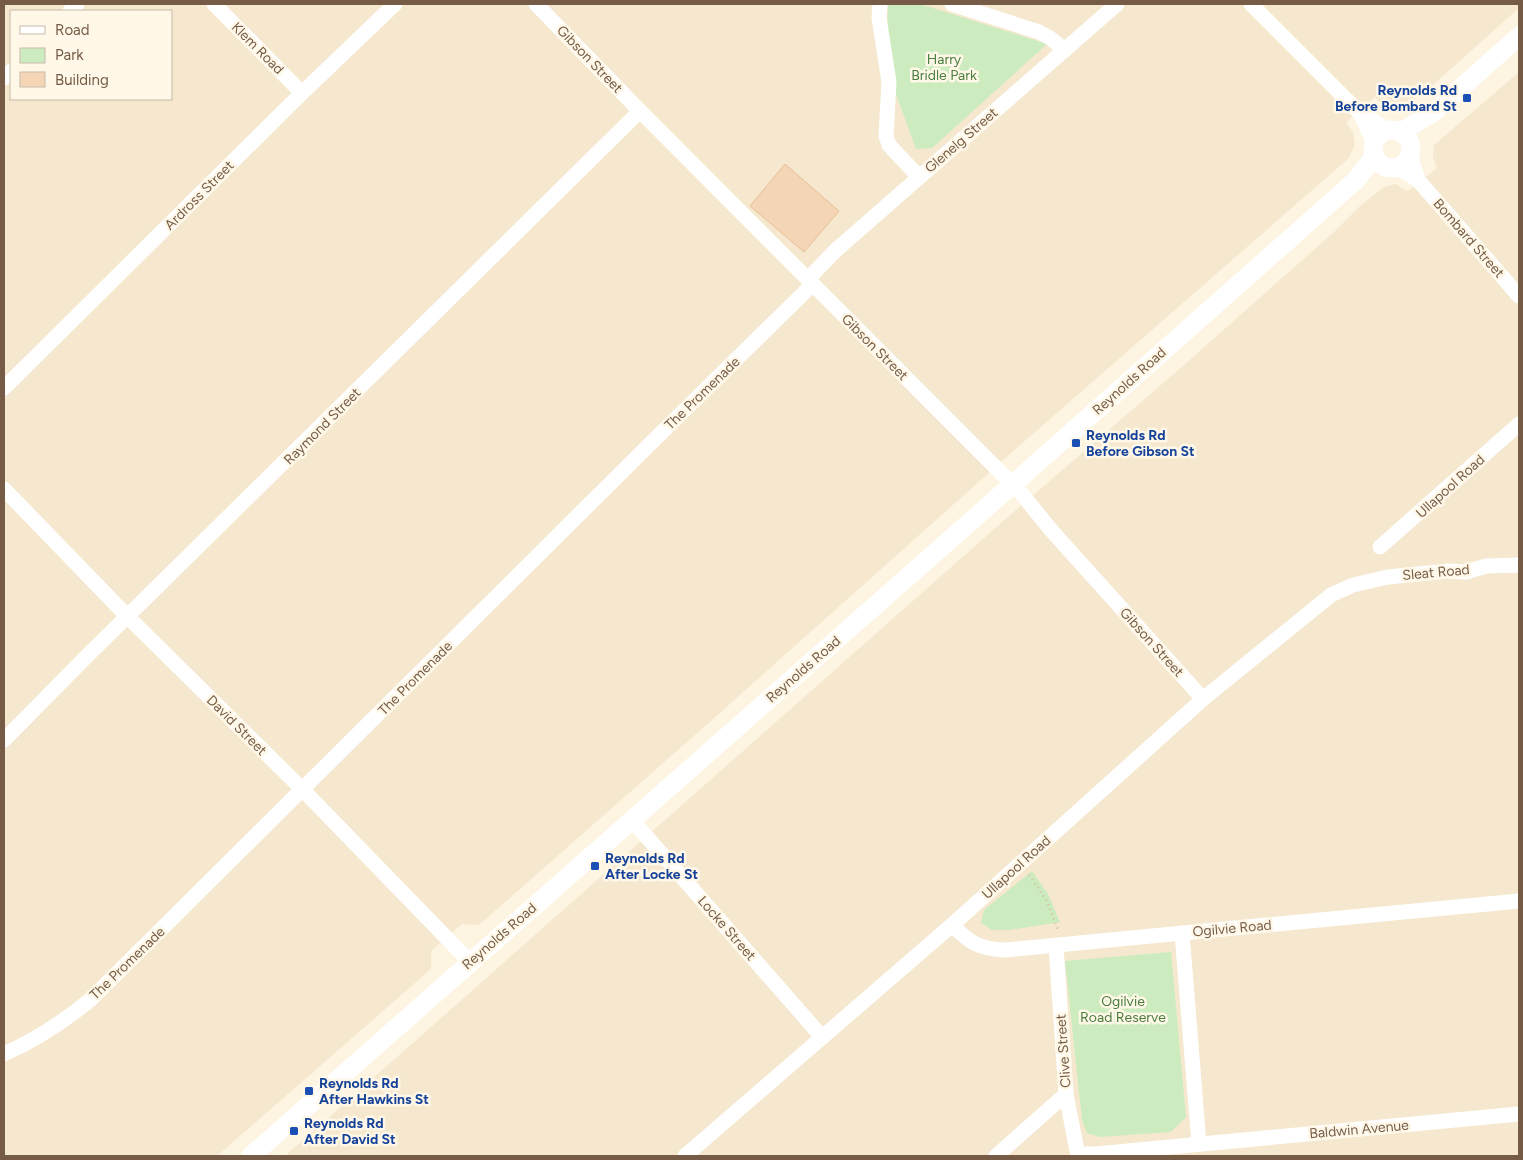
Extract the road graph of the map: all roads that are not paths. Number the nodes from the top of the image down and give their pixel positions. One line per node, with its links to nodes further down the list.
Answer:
1 (214, 4): 10 (street, Klem Road)
2 (395, 4): 10 (street, Ardross Street)
3 (536, 4): 11 (street, Gibson Street)
4 (880, 4): 13 (street)
5 (952, 4): 9 (street)
6 (1117, 4): 9 (street, Glenelg Street)
7 (1251, 4): 12 (street)
8 (1519, 36): 12 (street)
9 (1064, 50): 13 (street, Glenelg Street)
10 (302, 93): 16 (street, Ardross Street)
11 (640, 111): 14 (street, Gibson Street); 23 (street, Raymond Street)
12 (1393, 150): 15 (street, Bombard Street); 18 (street, Reynolds Road)
13 (919, 177): 14 (street, Glenelg Street)
14 (810, 282): 18 (street, Gibson Street); 26 (street, The Promenade)
15 (1519, 296)
16 (4, 388)
17 (1519, 424): 20 (street, Ullapool Road)
18 (1012, 485): 24 (street, Gibson Street); 27 (street, Reynolds Road)
19 (4, 490): 23 (street, David Street)
20 (1380, 547)
21 (1519, 565): 22 (street, Sleat Road)
22 (1353, 585): 24 (street, Ullapool Road)
23 (128, 617): 25 (street, Raymond Street); 26 (street, David Street)
24 (1203, 698): 29 (street, Ullapool Road)
25 (4, 740)
26 (303, 790): 32 (street, David Street); 34 (street, The Promenade)
27 (632, 820): 32 (street, Reynolds Road); 33 (street, Locke Street)
28 (1519, 901): 30 (street, Ogilvie Road)
29 (952, 925): 31 (street, Ogilvie Road); 33 (street, Ullapool Road)
30 (1182, 933): 31 (street, Ogilvie Road); 37 (street)
31 (1056, 946): 35 (street, Clive Street)
32 (470, 962): 39 (street, Reynolds Road)
33 (822, 1037): 40 (street, Ullapool Road)
34 (4, 1054)
35 (1066, 1094): 38 (street, Clive Street); 41 (street)
36 (1519, 1114): 37 (street, Baldwin Avenue)
37 (1200, 1144): 38 (street, Baldwin Avenue)
38 (1078, 1155)
39 (251, 1156)
40 (685, 1156)
41 (996, 1156)

